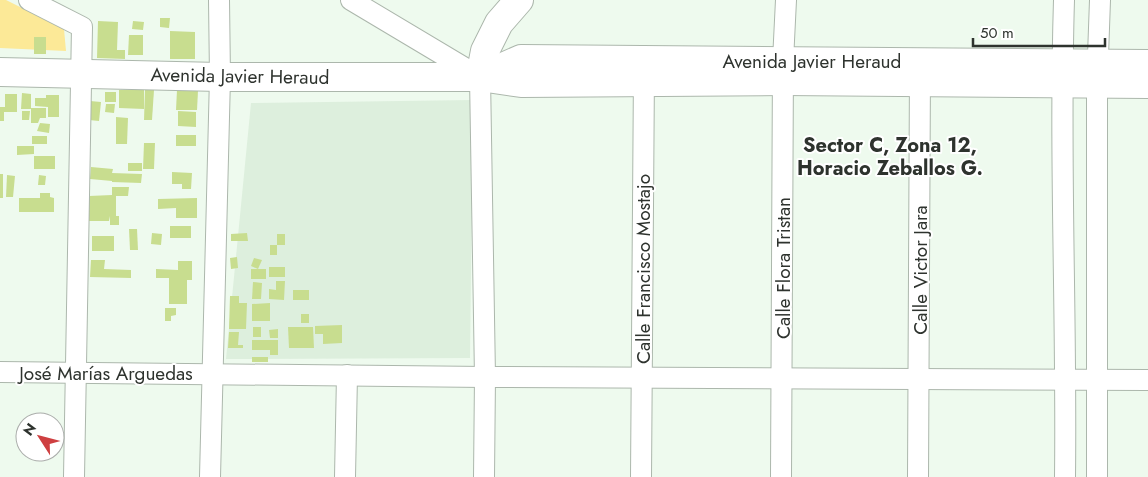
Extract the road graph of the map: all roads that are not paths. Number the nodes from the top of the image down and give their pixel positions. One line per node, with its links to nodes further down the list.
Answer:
1 (29, 0): 14 (street)
2 (219, 0): 16 (street)
3 (351, 0): 17 (street)
4 (519, 0): 17 (street)
5 (786, 0): 10 (street, Calle Flora Tristan)
6 (1064, 0): 13 (street)
7 (1100, 0): 15 (street)
8 (1148, 64): 15 (street, Avenida Javier Heraud)
9 (644, 71): 10 (street, Avenida Javier Heraud); 17 (street, Avenida Javier Heraud); 24 (street, Calle Francisco Mostajo)
10 (784, 71): 12 (street, Avenida Javier Heraud); 25 (street, Calle Flora Tristan)
11 (0, 72): 14 (street, Avenida Javier Heraud)
12 (920, 72): 13 (street, Avenida Javier Heraud); 27 (street, Calle Victor Jara)
13 (1062, 73): 15 (street, Avenida Javier Heraud); 29 (street)
14 (82, 74): 16 (street, Avenida Javier Heraud); 20 (street)
15 (1098, 74): 18 (street, Avenida Javier Heraud); 26 (street)
16 (220, 77): 17 (street, Avenida Javier Heraud); 21 (street)
17 (480, 77): 23 (street)
18 (1148, 84)
19 (0, 372): 20 (street, José Marías Arguedas)
20 (76, 372): 21 (street, José Marías Arguedas); 30 (street)
21 (212, 374): 22 (street, José Marías Arguedas); 31 (street)
22 (347, 375): 23 (street, José Marías Arguedas); 32 (street)
23 (485, 377): 24 (street, José Marías Arguedas); 33 (street)
24 (642, 377): 25 (street, José Marías Arguedas); 34 (street, Calle Francisco Mostajo)
25 (782, 378): 27 (street, José Marías Arguedas); 35 (street, Calle Flora Tristan)
26 (1097, 379): 28 (street, José Marías Arguedas); 29 (street, José Marías Arguedas); 38 (street)
27 (919, 380): 29 (street, José Marías Arguedas); 36 (street, Calle Victor Jara)
28 (1148, 380)
29 (1066, 381): 37 (street)
30 (74, 477)
31 (210, 477)
32 (345, 477)
33 (484, 477)
34 (641, 477)
35 (781, 477)
36 (918, 477)
37 (1065, 477)
38 (1096, 477)

